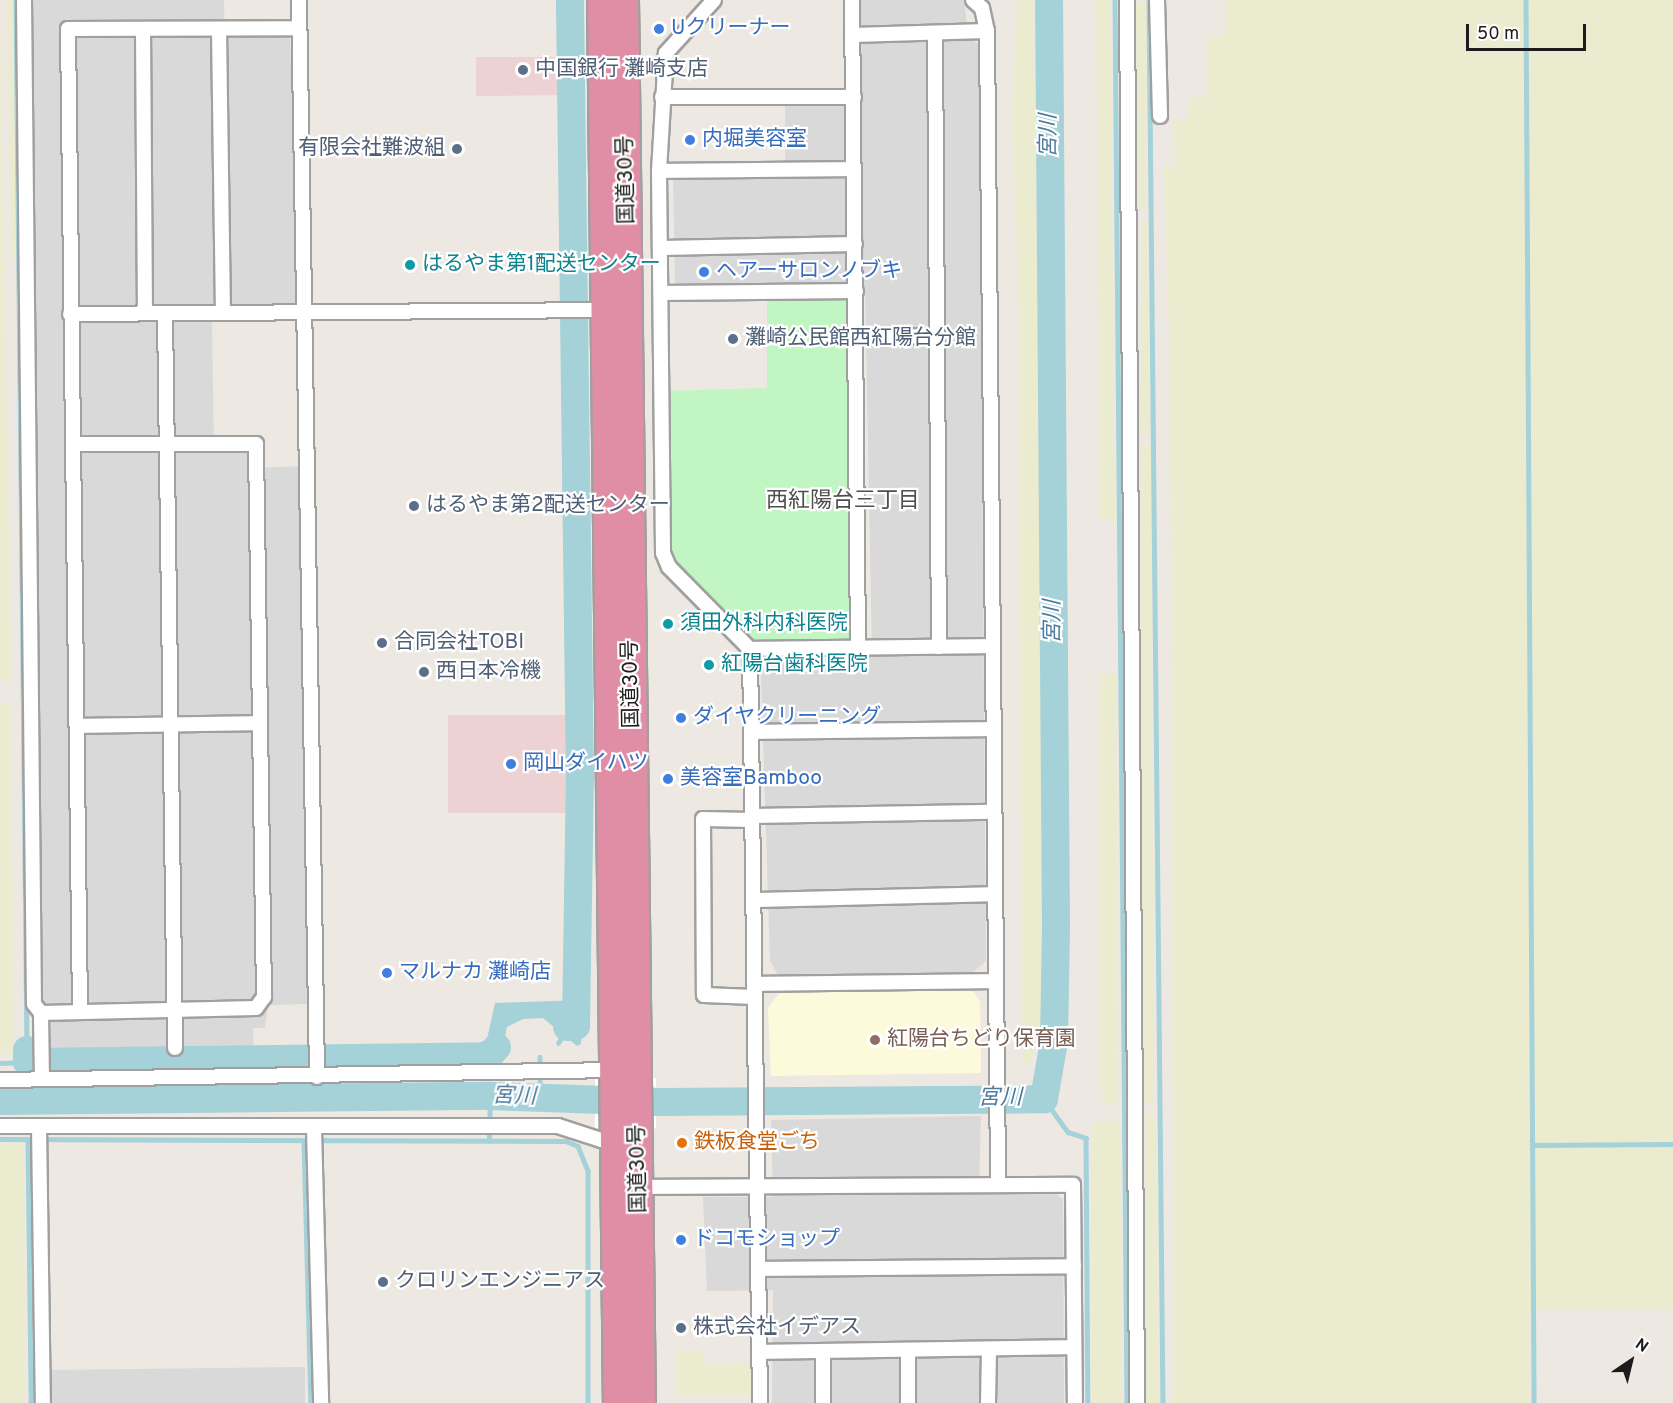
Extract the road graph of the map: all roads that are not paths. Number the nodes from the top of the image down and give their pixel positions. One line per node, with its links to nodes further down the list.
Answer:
1 (24, 0): 52 (street)
2 (299, 0): 10 (street)
3 (601, 0): 25 (highway, 国道30号)
4 (625, 0): 25 (highway, 国道30号)
5 (714, 0): 16 (street)
6 (852, 0): 15 (street)
7 (1127, 0): 81 (street)
8 (1157, 0): 18 (street)
9 (981, 3): 13 (street)
10 (298, 28): 12 (street); 27 (street)
11 (143, 29): 12 (street); 28 (street); 30 (street)
12 (219, 29): 26 (street)
13 (987, 31): 14 (street); 35 (street)
14 (935, 33): 15 (street); 31 (street)
15 (852, 35): 17 (street)
16 (662, 97): 17 (street); 20 (street)
17 (854, 97): 19 (street)
18 (1160, 116)
19 (854, 169): 20 (street); 21 (street)
20 (659, 171): 22 (street)
21 (855, 244): 22 (street); 23 (street)
22 (661, 248): 24 (street)
23 (856, 291): 24 (street); 32 (street)
24 (661, 293): 38 (street)
25 (596, 310): 27 (street); 56 (highway, 国道30号)
26 (223, 312): 27 (street); 29 (street)
27 (306, 312): 54 (street)
28 (145, 313): 29 (street); 30 (street)
29 (165, 313): 34 (street)
30 (70, 314): 33 (street)
31 (937, 336): 32 (street); 36 (street)
32 (856, 337): 37 (street)
33 (75, 444): 34 (street); 41 (street)
34 (166, 444): 39 (street); 40 (street)
35 (990, 646): 36 (street); 42 (street)
36 (939, 647): 37 (street)
37 (858, 648): 38 (street)
38 (750, 649): 43 (street)
39 (170, 723): 40 (street); 41 (street); 50 (street)
40 (260, 723): 50 (street)
41 (79, 726): 51 (street)
42 (992, 729): 43 (street); 44 (street)
43 (751, 732): 45 (street)
44 (993, 812): 45 (street); 46 (street)
45 (752, 818): 47 (street); 49 (street)
46 (994, 894): 47 (street); 48 (street)
47 (754, 900): 49 (street)
48 (995, 981): 49 (street); 62 (street)
49 (754, 990): 63 (street)
50 (174, 1009): 51 (street); 53 (street)
51 (80, 1011): 52 (street)
52 (40, 1013): 55 (street)
53 (175, 1048)
54 (316, 1064): 55 (street); 56 (street)
55 (42, 1066): 57 (street)
56 (624, 1075): 59 (highway, 国道30号)
57 (0, 1080)
58 (0, 1126): 60 (street)
59 (625, 1133): 61 (street); 64 (highway, 国道30号)
60 (39, 1135): 61 (street); 72 (street)
61 (314, 1137): 73 (street)
62 (998, 1182): 63 (street); 65 (street)
63 (758, 1184): 64 (street); 66 (street)
64 (627, 1187): 74 (highway, 国道30号); 75 (highway, 国道30号)
65 (1074, 1266): 66 (street); 67 (street)
66 (758, 1269): 71 (street)
67 (1074, 1347): 68 (street); 80 (street)
68 (988, 1349): 70 (street); 79 (street)
69 (823, 1351): 70 (street); 71 (street); 77 (street)
70 (908, 1351): 78 (street)
71 (759, 1352): 76 (street)
72 (42, 1403)
73 (321, 1403)
74 (617, 1403)
75 (642, 1403)
76 (760, 1403)
77 (823, 1403)
78 (908, 1403)
79 (988, 1403)
80 (1075, 1403)
81 (1137, 1403)

